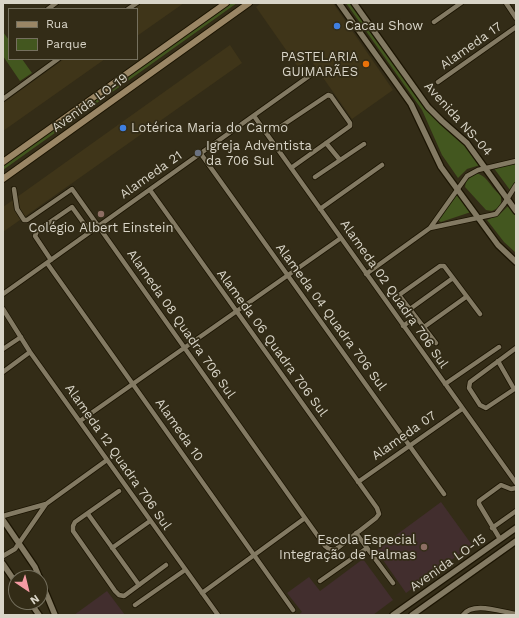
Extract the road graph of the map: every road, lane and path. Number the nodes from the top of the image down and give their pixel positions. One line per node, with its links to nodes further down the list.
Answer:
1 (226, 3): 21 (main road, Avenida LO-19)
2 (249, 3): 26 (main road, Avenida LO-19)
3 (338, 3): 28 (street)
4 (354, 3): 24 (street, Avenida NS-04)
5 (461, 3): 8 (street)
6 (506, 3): 7 (street)
7 (516, 18)
8 (434, 22)
9 (516, 27): 12 (street, Alameda 17)
10 (57, 60): 13 (street)
11 (312, 74): 14 (street, Alameda 21)
12 (438, 82)
13 (3, 99)
14 (254, 116): 18 (street, Alameda 21); 23 (street, Alameda 02 Quadra 706 Sul)
15 (280, 127): 16 (street)
16 (326, 143): 19 (street); 23 (street)
17 (364, 144): 19 (street)
18 (201, 154): 30 (street, Alameda 21); 42 (street, Alameda 04 Quadra 706 Sul)
19 (340, 160): 25 (street)
20 (516, 160): 24 (street)
21 (3, 162)
22 (382, 165): 32 (street)
23 (291, 168): 32 (street, Alameda 02 Quadra 706 Sul)
24 (486, 168): 28 (street); 31 (street, Avenida NS-04)
25 (315, 177)
26 (3, 179)
27 (516, 185): 31 (street)
28 (457, 188): 34 (street); 36 (street)
29 (14, 189): 35 (street, Alameda 08 Quadra 706 Sul)
30 (150, 190): 35 (street, Alameda 21); 48 (street, Alameda 06 Quadra 706 Sul)
31 (508, 198): 33 (street, Avenida NS-04); 34 (street)
32 (320, 209): 38 (street, Alameda 02 Quadra 706 Sul)
33 (516, 211)
34 (478, 218): 36 (street); 40 (street)
35 (98, 226): 37 (street, Alameda 21); 56 (street, Alameda 08 Quadra 706 Sul)
36 (430, 228): 41 (street)
37 (90, 232): 39 (street, Alameda 21); 39 (street, Alameda 10)
38 (341, 238): 41 (street, Alameda 02 Quadra 706 Sul); 42 (street)
39 (49, 262): 44 (street, Alameda 21); 62 (street, Alameda 10)
40 (516, 262)
41 (366, 274): 51 (street, Alameda 02 Quadra 706 Sul)
42 (288, 276): 48 (street); 67 (street, Alameda 04 Quadra 706 Sul)
43 (453, 278): 45 (street); 47 (street); 47 (street)
44 (3, 294)
45 (466, 297): 49 (street); 52 (street)
46 (3, 309): 53 (street, Alameda 12 Quadra 706 Sul)
47 (410, 309): 50 (street)
48 (236, 312): 56 (street); 69 (street, Alameda 06 Quadra 706 Sul)
49 (480, 314)
50 (416, 317): 51 (street); 52 (street)
51 (403, 326): 63 (street, Alameda 02 Quadra 706 Sul)
52 (424, 327): 54 (street)
53 (20, 337): 58 (street); 59 (street, Alameda 12 Quadra 706 Sul)
54 (436, 343)
55 (499, 346): 63 (street)
56 (184, 347): 62 (street); 78 (street, Alameda 08 Quadra 706 Sul)
57 (516, 348): 60 (street)
58 (3, 349)
59 (30, 352): 61 (street); 66 (street, Alameda 12 Quadra 706 Sul)
60 (498, 361): 64 (street); 64 (street)
61 (3, 372)
62 (133, 384): 66 (street); 89 (street, Alameda 10)
63 (445, 384): 65 (street, Alameda 02 Quadra 706 Sul)
64 (515, 388)
65 (462, 409): 67 (street, Alameda 07); 70 (street, Alameda 02 Quadra 706 Sul)
66 (80, 421): 68 (street, Alameda 12 Quadra 706 Sul)
67 (409, 445): 69 (street, Alameda 07); 73 (street, Alameda 04 Quadra 706 Sul)
68 (107, 460): 74 (street); 80 (street, Alameda 12 Quadra 706 Sul)
69 (358, 482): 83 (street, Alameda 06 Quadra 706 Sul)
70 (516, 483)
71 (516, 488): 81 (street)
72 (119, 491): 76 (street)
73 (444, 494)
74 (46, 504): 77 (street); 86 (street)
75 (516, 510): 81 (street)
76 (88, 514): 87 (street); 95 (street)
77 (3, 516)
78 (305, 518): 83 (street, Alameda 08 Quadra 706 Sul); 89 (street)
79 (3, 520): 86 (street)
80 (150, 521): 87 (street); 92 (street, Alameda 12 Quadra 706 Sul)
81 (492, 528): 84 (street)
82 (516, 528): 84 (street, Avenida LO-15)
83 (356, 533): 88 (street)
84 (500, 540): 102 (street, Avenida LO-15)
85 (516, 541): 103 (street, Avenida LO-15)
86 (19, 544): 90 (street); 100 (street)
87 (112, 548): 95 (street)
88 (367, 548): 93 (street); 94 (street)
89 (254, 555): 96 (street); 98 (street, Alameda 10)
90 (3, 556)
91 (166, 565): 95 (street)
92 (185, 570): 96 (street, Alameda 12 Quadra 706 Sul); 97 (street)
93 (320, 581)
94 (392, 583)
95 (139, 585)
96 (202, 593): 101 (street, Alameda 12 Quadra 706 Sul)
97 (135, 605)
98 (293, 610)
99 (516, 614): 104 (street)
100 (55, 615)
101 (218, 615)
102 (393, 615)
103 (412, 615)
104 (462, 615)

